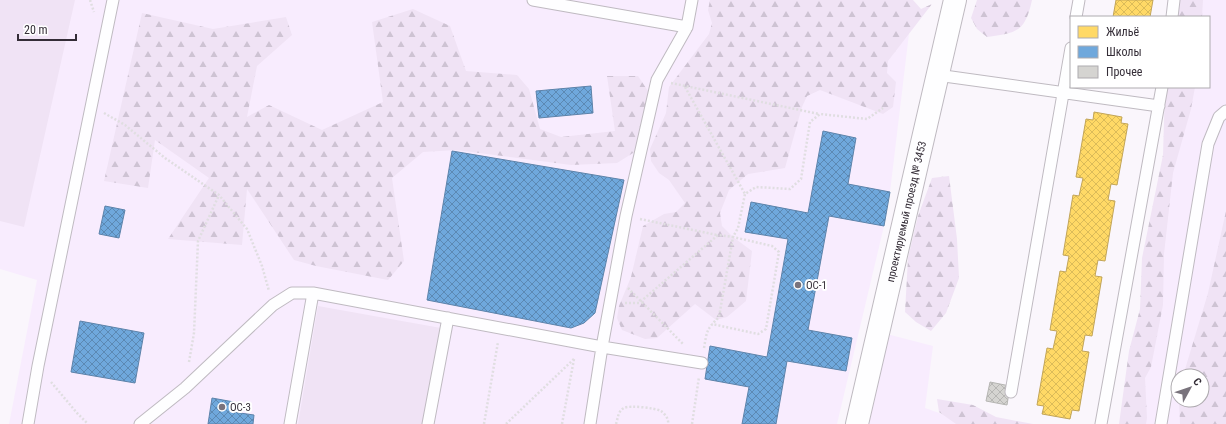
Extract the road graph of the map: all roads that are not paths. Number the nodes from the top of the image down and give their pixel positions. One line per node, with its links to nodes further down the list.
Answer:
1 (114, 0): 21 (lane)
2 (533, 0): 9 (lane)
3 (692, 0): 9 (lane)
4 (955, 0): 11 (street, проектируемый проезд № 3453)
5 (1079, 0): 7 (lane)
6 (1174, 0): 8 (lane)
7 (1076, 16)
8 (1172, 16)
9 (687, 27): 18 (lane)
10 (1070, 54): 13 (lane)
11 (937, 75): 13 (lane); 26 (street, проектируемый проезд № 3453)
12 (1162, 88): 14 (lane)
13 (1064, 93): 14 (lane); 20 (lane)
14 (1160, 106): 27 (lane)
15 (1226, 111): 28 (lane)
16 (313, 293): 17 (lane); 22 (lane); 23 (lane)
17 (448, 318): 18 (lane); 24 (lane)
18 (602, 347): 19 (lane); 25 (lane)
19 (702, 363)
20 (1011, 392)
21 (28, 424)
22 (140, 424)
23 (290, 424)
24 (428, 424)
25 (590, 424)
26 (857, 424)
27 (1101, 424)
28 (1161, 424)

